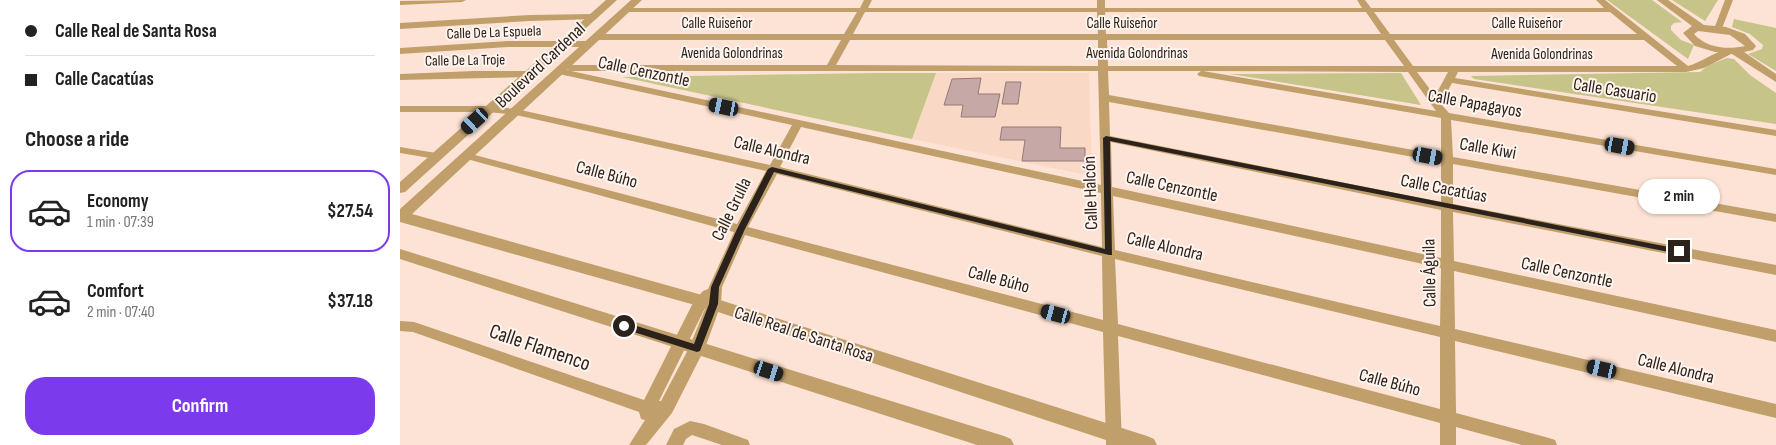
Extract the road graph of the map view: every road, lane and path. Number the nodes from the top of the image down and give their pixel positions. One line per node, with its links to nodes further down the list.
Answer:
1 (462, 0): 9 (street)
2 (612, 0): 15 (street, Boulevard Cardenal)
3 (637, 0): 11 (street, Boulevard Cardenal)
4 (868, 0): 14 (street)
5 (1361, 0): 12 (street)
6 (1600, 0): 13 (street)
7 (1662, 0): 17 (street)
8 (1729, 0): 18 (street)
9 (400, 3)
10 (1102, 5): 12 (street); 14 (street); 19 (street, Calle Halcón)
11 (626, 10): 14 (street); 23 (street, Boulevard Cardenal)
12 (1368, 10): 13 (street); 20 (street)
13 (1612, 10): 21 (street)
14 (862, 11): 22 (street)
15 (593, 17): 16 (street); 24 (street, Boulevard Cardenal)
16 (400, 26)
17 (1702, 28): 18 (street); 25 (street)
18 (1718, 29): 27 (street)
19 (1101, 37): 20 (street, Calle Ruiseñor); 22 (street, Calle Ruiseñor); 30 (street, Calle Halcón)
20 (1388, 37): 21 (street, Calle Ruiseñor); 32 (street)
21 (1648, 37): 34 (street)
22 (846, 38): 23 (street, Calle Ruiseñor); 29 (street)
23 (593, 40): 24 (street, Calle De La Espuela); 33 (street, Boulevard Cardenal)
24 (562, 44): 26 (street, Calle De La Espuela); 35 (street, Boulevard Cardenal)
25 (1704, 45): 27 (street); 28 (street)
26 (400, 51)
27 (1733, 51): 28 (street, Avenida Golondrinas); 38 (street)
28 (1709, 62): 34 (street, Avenida Golondrinas)
29 (830, 68): 30 (street, Avenida Golondrinas); 33 (street, Avenida Golondrinas)
30 (1104, 68): 31 (street, Avenida Golondrinas); 39 (street, Calle Halcón)
31 (1168, 68): 32 (street, Avenida Golondrinas); 44 (street, Calle Papagayos)
32 (1410, 68): 36 (street, Avenida Golondrinas); 40 (street)
33 (561, 69): 43 (street, Boulevard Cardenal); 45 (street, Calle Cenzontle)
34 (1686, 69): 36 (street, Avenida Golondrinas)
35 (530, 74): 37 (street, Calle De La Troje); 42 (street, Boulevard Cardenal)
36 (1452, 74): 40 (street); 46 (street, Calle Casuario)
37 (400, 77)
38 (1776, 79)
39 (1106, 98): 47 (street, Calle Halcón); 51 (street, Calle Kiwi)
40 (1436, 104): 44 (street)
41 (400, 109): 42 (street, Calle Alondra)
42 (488, 109): 43 (street, Calle Alondra); 49 (street, Boulevard Cardenal)
43 (516, 112): 50 (street, Boulevard Cardenal); 52 (street, Calle Alondra)
44 (1446, 116): 51 (street, Calle Águila); 53 (street, Calle Papagayos)
45 (798, 123): 52 (street, Calle Grulla); 55 (street, Calle Cenzontle)
46 (1776, 133)
47 (1106, 138): 55 (street, Calle Halcón); 56 (street, Calle Cacatúas)
48 (400, 150): 49 (street)
49 (436, 156): 54 (street, Boulevard Cardenal)
50 (467, 156): 57 (street, Boulevard Cardenal); 59 (street, Calle Búho)
51 (1447, 159): 56 (street, Calle Águila); 58 (street, Calle Kiwi)
52 (772, 169): 59 (street, Calle Grulla); 60 (street, Calle Alondra)
53 (1776, 172)
54 (400, 189)
55 (1107, 189): 60 (street, Calle Halcón); 62 (street, Calle Cenzontle)
56 (1447, 207): 62 (street, Calle Águila); 63 (street, Calle Cacatúas)
57 (400, 216): 64 (street, Calle Real de Santa Rosa)
58 (1776, 218)
59 (741, 229): 64 (street, Calle Grulla); 66 (street, Calle Búho)
60 (1109, 253): 66 (street, Calle Halcón); 67 (street, Calle Alondra)
61 (400, 254): 69 (street)
62 (1446, 263): 67 (street, Calle Águila); 68 (street, Calle Cenzontle)
63 (1776, 270)
64 (710, 297): 69 (street, Calle Grulla); 75 (street, Calle Real de Santa Rosa)
65 (400, 326): 70 (street, Calle Flamenco)
66 (1112, 328): 73 (street, Calle Búho); 75 (street, Calle Halcón)
67 (1448, 332): 72 (street, Calle Alondra); 73 (street, Calle Águila)
68 (1776, 336)
69 (689, 346): 70 (street); 71 (street); 78 (street)
70 (648, 408): 71 (street, Calle Flamenco); 74 (street)
71 (666, 408): 74 (street)
72 (1776, 411)
73 (1448, 417): 80 (street, Calle Águila); 81 (street, Calle Búho)
74 (641, 439)
75 (1114, 440): 79 (street, Calle Real de Santa Rosa)
76 (674, 445): 77 (street)
77 (742, 445)
78 (1004, 445)
79 (1147, 445)
80 (1448, 445)
81 (1549, 445)

